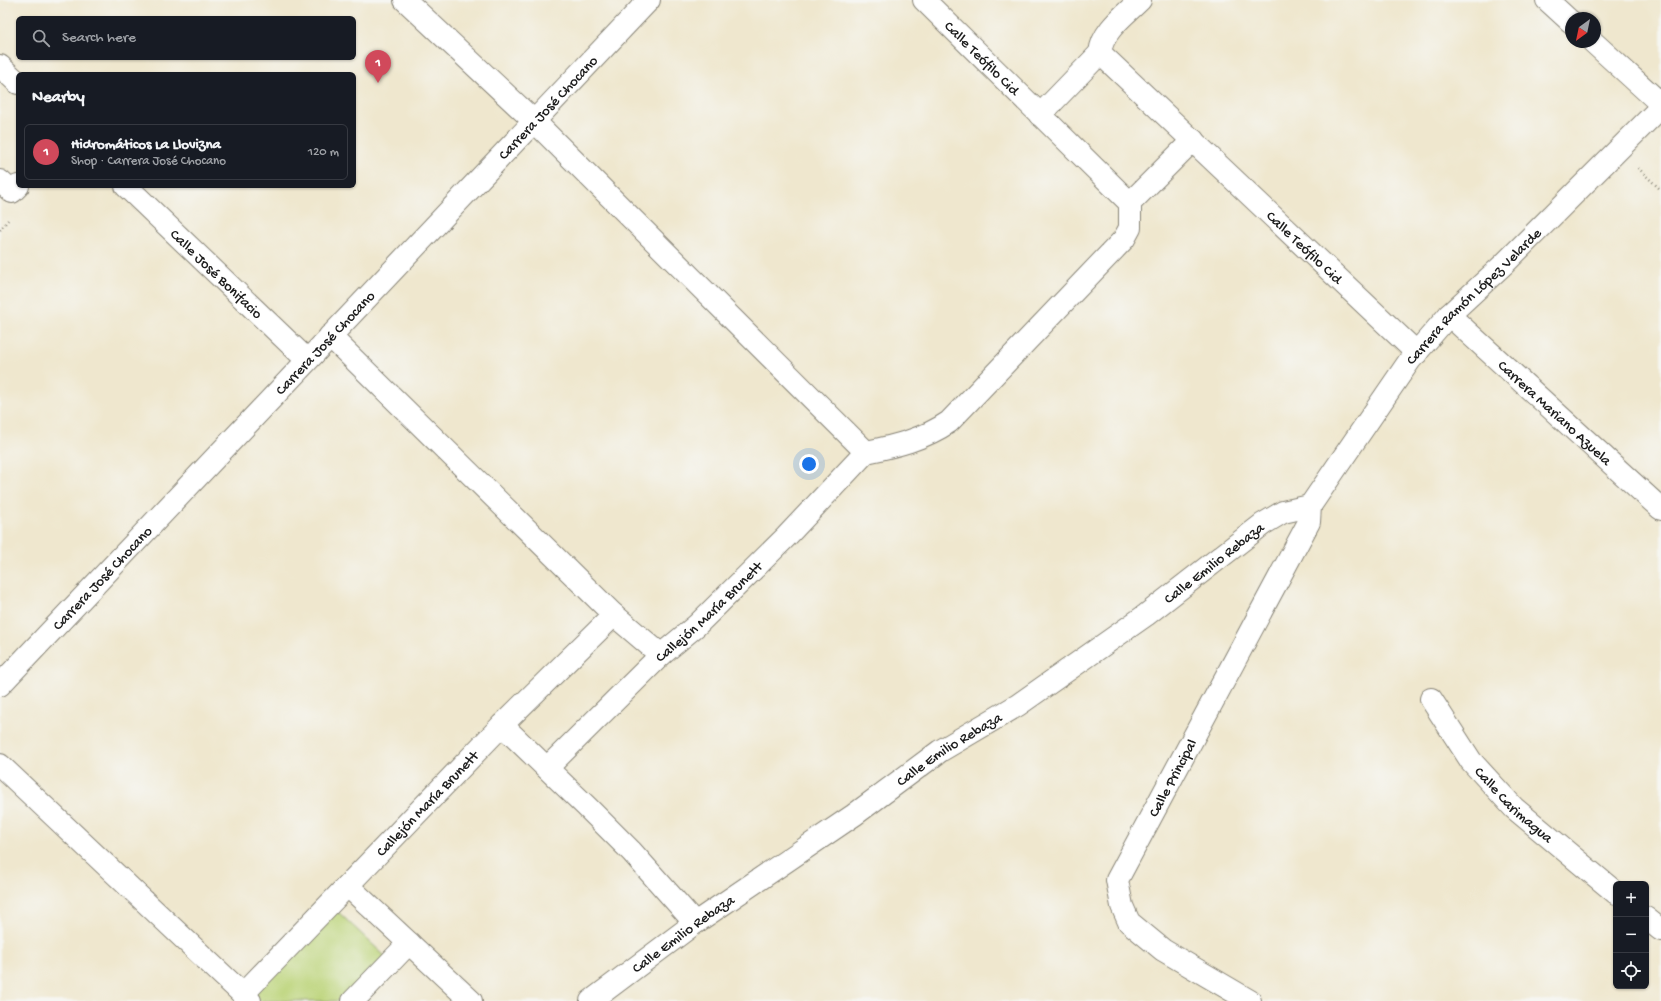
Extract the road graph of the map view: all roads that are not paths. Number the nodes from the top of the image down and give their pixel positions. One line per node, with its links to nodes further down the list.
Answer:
1 (405, 0): 14 (street)
2 (649, 0): 14 (street, Carrera José Chocano)
3 (924, 0): 13 (street, Calle Teófilo Cid)
4 (1140, 0): 8 (street)
5 (1547, 0): 6 (street)
6 (1565, 16)
7 (1600, 48): 11 (street)
8 (1100, 53): 13 (street); 15 (street, Calle Teófilo Cid)
9 (0, 66): 10 (street)
10 (16, 81)
11 (1661, 104)
12 (1661, 107): 20 (street, Carrera Ramón López Velarde)
13 (1040, 114): 19 (street, Calle Teófilo Cid)
14 (534, 121): 21 (street, Carrera José Chocano); 24 (street)
15 (1193, 140): 19 (street); 22 (street, Calle Teófilo Cid)
16 (0, 181): 17 (street)
17 (16, 188)
18 (128, 188): 23 (street, Calle José Bonifacio)
19 (1130, 203): 24 (street)
20 (1449, 315): 22 (street, Carrera Ramón López Velarde); 26 (street, Carrera Mariano Azuela)
21 (330, 336): 23 (street, Carrera José Chocano); 27 (street)
22 (1417, 353): 25 (street, Carrera Ramón López Velarde)
23 (307, 360): 29 (street, Carrera José Chocano)
24 (866, 452): 28 (street, Callejón María Brunett)
25 (1310, 506): 37 (street, Calle Emilio Rebaza); 44 (street, Calle Principal)
26 (1661, 509)
27 (614, 615): 28 (street); 31 (street, Callejón María Brunett)
28 (661, 655): 33 (street, Callejón María Brunett)
29 (0, 685)
30 (1431, 699): 35 (street, Calle Carimagua)
31 (502, 725): 33 (street); 34 (street, Callejón María Brunett)
32 (0, 765): 40 (street)
33 (547, 768): 37 (street)
34 (348, 886): 39 (street); 40 (street, Callejón María Brunett)
35 (1613, 890)
36 (1649, 920): 38 (street)
37 (695, 923): 43 (street, Calle Emilio Rebaza)
38 (1661, 930)
39 (409, 943): 41 (street); 42 (street)
40 (246, 998)
41 (353, 1001)
42 (471, 1001)
43 (591, 1001)
44 (1250, 1001)

